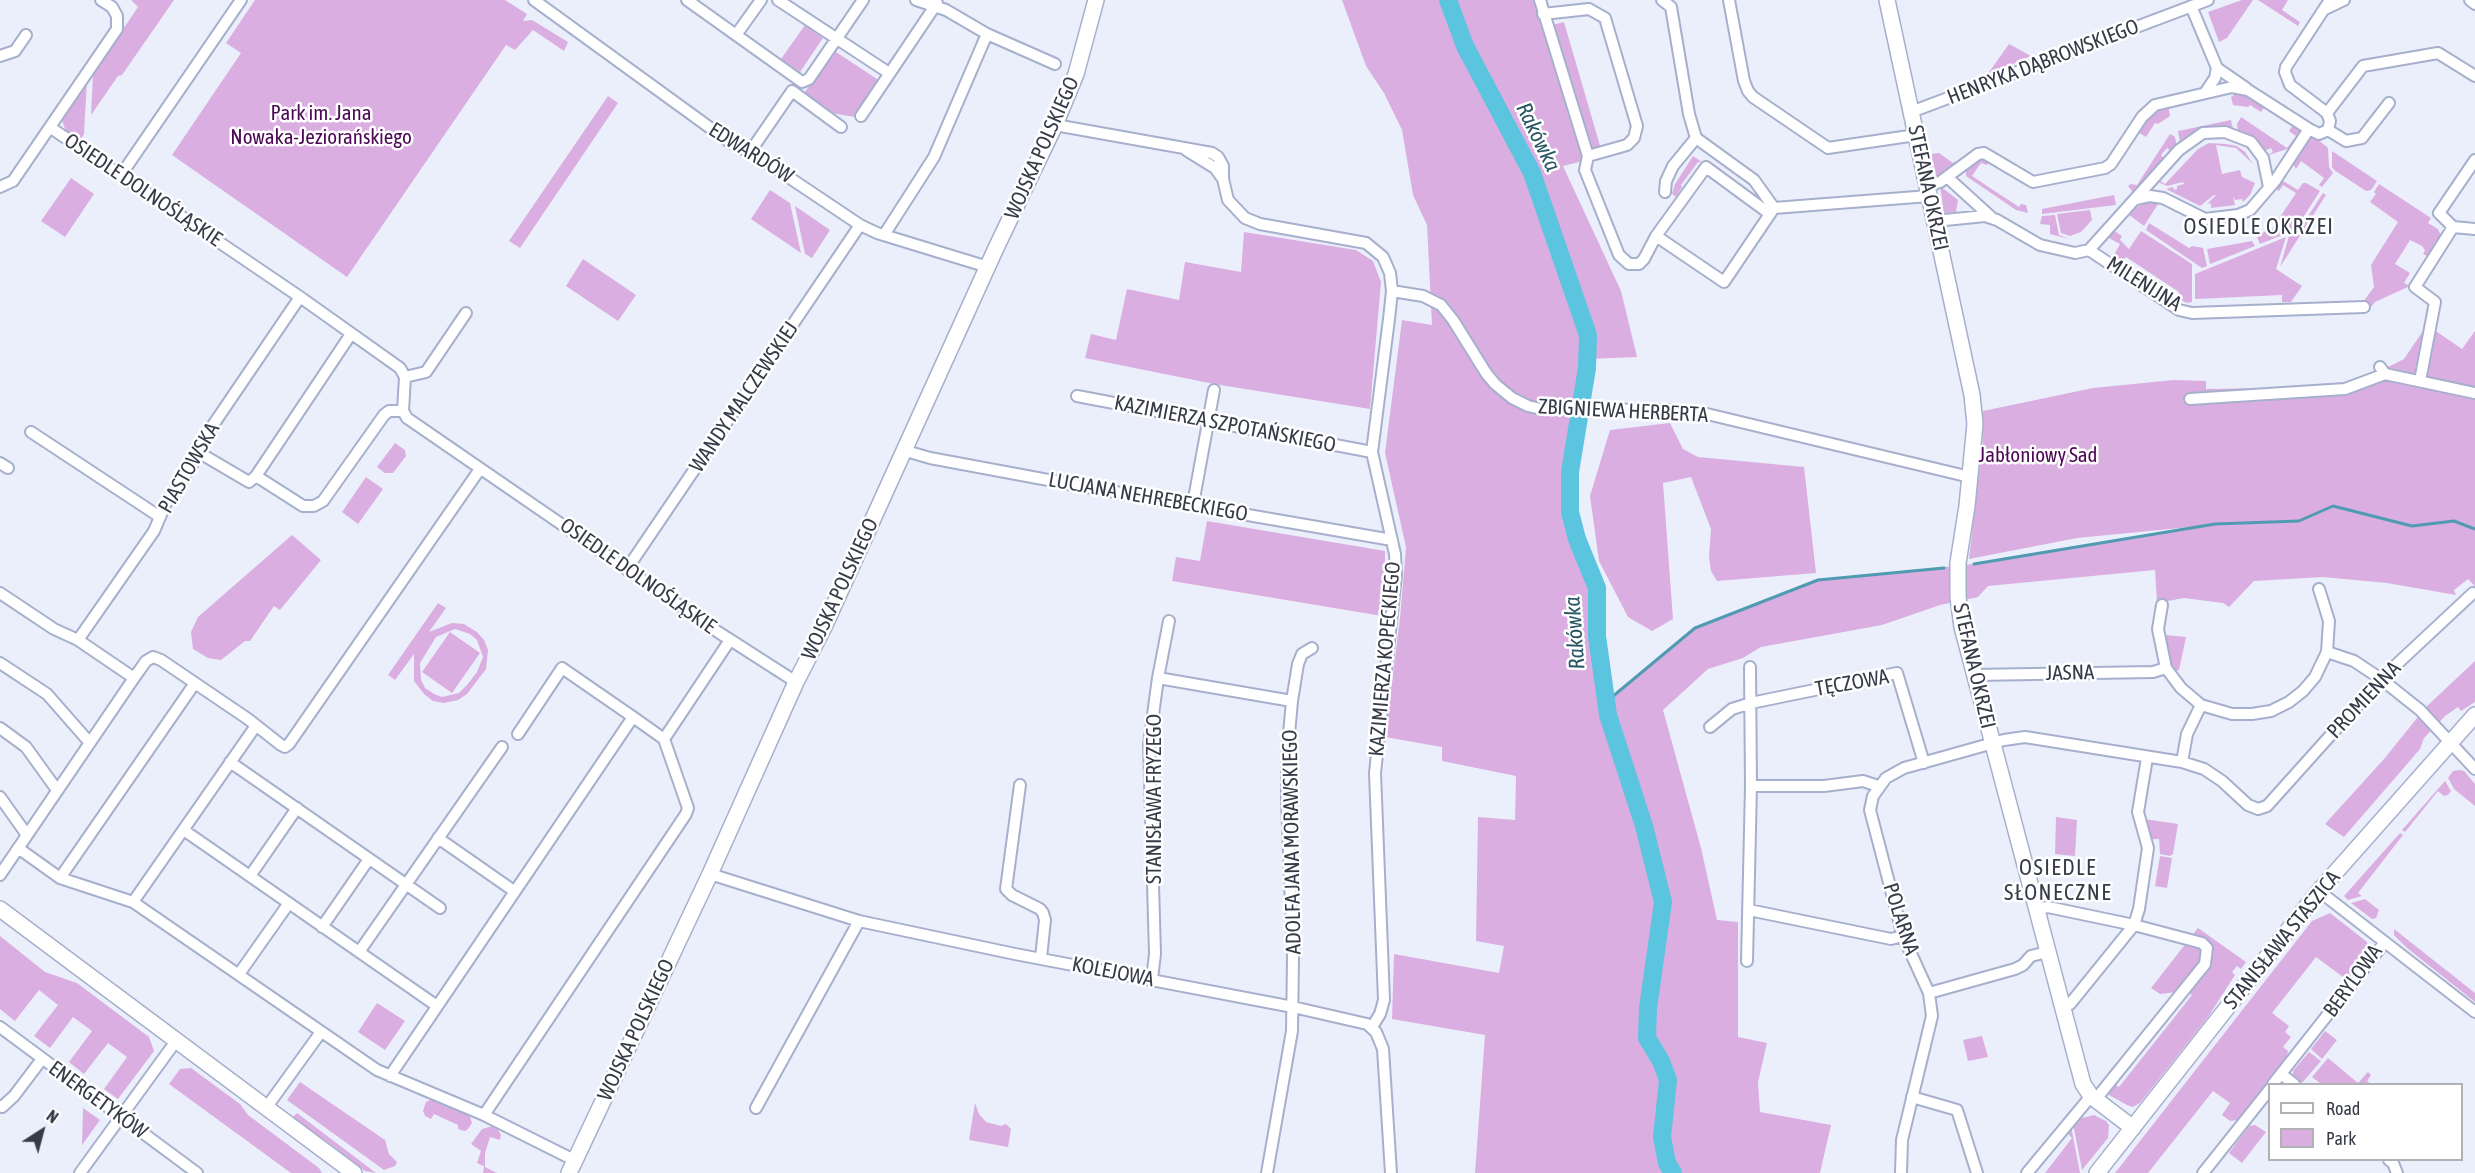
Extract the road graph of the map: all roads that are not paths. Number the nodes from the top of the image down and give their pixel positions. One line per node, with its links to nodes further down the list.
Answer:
1 (101, 0): 18 (street, OSIEDLE DOLNOŚLĄSKIE)
2 (241, 0): 49 (street)
3 (534, 0): 19 (street, EDWARDÓW)
4 (687, 0): 26 (street)
5 (761, 0): 26 (street)
6 (778, 0): 27 (street)
7 (863, 0): 27 (street)
8 (916, 0): 17 (street)
9 (1096, 0): 39 (street, WOJSKA POLSKIEGO)
10 (1540, 0): 23 (street)
11 (1662, 0): 45 (street)
12 (1729, 0): 44 (street)
13 (1887, 0): 36 (street, STEFANA OKRZEI)
14 (2208, 0): 22 (street, HENRYKA DĄBROWSKIEGO)
15 (2344, 0): 20 (street)
16 (2470, 0): 21 (street)
17 (936, 3): 24 (street); 31 (street)
18 (113, 4): 41 (street, OSIEDLE DOLNOŚLĄSKIE)
19 (548, 4): 46 (street, EDWARDÓW)
20 (2328, 4): 37 (street)
21 (2475, 4)
22 (2191, 6): 30 (street); 36 (street, HENRYKA DĄBROWSKIEGO)
23 (1543, 14): 47 (street); 47 (street)
24 (987, 34): 29 (street); 62 (street)
25 (26, 35): 28 (street)
26 (736, 35): 27 (street)
27 (837, 39): 31 (street)
28 (0, 56)
29 (1055, 64)
30 (2217, 68): 33 (street); 34 (street)
31 (889, 73): 38 (street)
32 (2475, 76): 37 (street)
33 (2248, 90): 34 (street); 42 (street)
34 (2205, 93): 50 (street)
35 (2389, 103): 43 (street)
36 (1911, 111): 44 (street, STEFANA OKRZEI)
37 (2327, 113): 43 (street)
38 (861, 116)
39 (1056, 125): 65 (street, WOJSKA POLSKIEGO); 66 (street)
40 (842, 127): 46 (street)
41 (51, 128): 49 (street, OSIEDLE DOLNOŚLĄSKIE); 51 (street)
42 (2309, 129): 43 (street); 52 (street)
43 (2328, 130)
44 (1916, 135): 53 (street, STEFANA OKRZEI)
45 (1696, 138): 54 (street); 56 (street)
46 (750, 152): 59 (street, EDWARDÓW)
47 (1588, 156): 63 (street)
48 (2475, 160): 60 (street)
49 (121, 175): 67 (street, OSIEDLE DOLNOŚLĄSKIE)
50 (1947, 177): 53 (street); 57 (street)
51 (0, 187)
52 (2269, 188): 55 (street); 55 (street)
53 (1928, 191): 56 (street); 58 (street, STEFANA OKRZEI)
54 (1665, 192)
55 (2137, 199): 64 (street)
56 (1772, 211): 63 (street); 63 (street)
57 (1991, 218): 58 (street, MILENIJNA); 64 (street, MILENIJNA)
58 (1935, 221): 85 (street, STEFANA OKRZEI)
59 (860, 225): 62 (street, EDWARDÓW); 89 (street, WANDY MALCZEWSKIEJ)
60 (2453, 227): 61 (street); 72 (street)
61 (2475, 229)
62 (884, 235): 65 (street, EDWARDÓW)
63 (1656, 236)
64 (2089, 250): 68 (street, MILENIJNA)
65 (988, 267): 80 (street, WOJSKA POLSKIEGO)
66 (1392, 291): 82 (street, KAZIMIERZA KOPECKIEGO); 85 (street, ZBIGNIEWA HERBERTA)
67 (300, 297): 70 (street, OSIEDLE DOLNOŚLĄSKIE); 81 (street, PIASTOWSKA)
68 (2364, 307)
69 (466, 313): 71 (street)
70 (351, 334): 71 (street, OSIEDLE DOLNOŚLĄSKIE); 84 (street)
71 (405, 377): 77 (street)
72 (2420, 381): 74 (street); 76 (street)
73 (1214, 390): 78 (street)
74 (2475, 393)
75 (1077, 396): 78 (street, KAZIMIERZA SZPOTAŃSKIEGO)
76 (2190, 399)
77 (403, 411): 83 (street, OSIEDLE DOLNOŚLĄSKIE); 84 (street)
78 (1208, 422): 82 (street, KAZIMIERZA SZPOTAŃSKIEGO); 86 (street)
79 (31, 432): 87 (street)
80 (906, 451): 86 (street, LUCJANA NEHREBECKIEGO); 106 (street, WOJSKA POLSKIEGO)
81 (198, 452): 84 (street); 87 (street, PIASTOWSKA)
82 (1372, 452): 88 (street, KAZIMIERZA KOPECKIEGO)
83 (480, 469): 89 (street, OSIEDLE DOLNOŚLĄSKIE); 113 (street)
84 (256, 476)
85 (1970, 477): 102 (street, STEFANA OKRZEI)
86 (1193, 504): 88 (street, LUCJANA NEHREBECKIEGO)
87 (160, 517): 95 (street, PIASTOWSKA)
88 (1392, 540): 168 (street, KAZIMIERZA KOPECKIEGO)
89 (627, 569): 96 (street, OSIEDLE DOLNOŚLĄSKIE)
90 (2319, 589): 98 (street)
91 (0, 593): 95 (street)
92 (2473, 593): 105 (street, PROMIENNA)
93 (2162, 605): 101 (street)
94 (1169, 621): 104 (street, STANISŁAWA FRYZEGO)
95 (78, 640): 103 (street)
96 (730, 640): 106 (street, OSIEDLE DOLNOŚLĄSKIE); 117 (street)
97 (1312, 648): 108 (street, ADOLFA JANA MORAWSKIEGO)
98 (2327, 652): 105 (street); 110 (street)
99 (0, 663): 119 (street)
100 (1750, 667): 109 (street)
101 (2166, 668): 102 (street, JASNA); 110 (street)
102 (1974, 675): 120 (street, STEFANA OKRZEI)
103 (134, 678): 107 (street); 119 (street)
104 (1158, 678): 108 (street); 161 (street, STANISŁAWA FRYZEGO)
105 (2382, 679): 118 (street); 124 (street, PROMIENNA)
106 (796, 682): 138 (street, WOJSKA POLSKIEGO)
107 (195, 683): 113 (street); 141 (street)
108 (1292, 701): 165 (street, ADOLFA JANA MORAWSKIEGO)
109 (1751, 703): 114 (street, TĘCZOWA); 125 (street, TĘCZOWA); 128 (street)
110 (2201, 705): 124 (street)
111 (2475, 715): 118 (street, STANISŁAWA STASZICA)
112 (633, 717): 116 (street); 117 (street); 143 (street)
113 (255, 727): 123 (street)
114 (1710, 727)
115 (0, 728): 130 (street)
116 (518, 734)
117 (664, 739): 182 (street)
118 (2450, 742): 126 (street); 144 (street, STANISŁAWA STASZICA)
119 (90, 743): 130 (street)
120 (1992, 744): 122 (street); 125 (street); 149 (street, STEFANA OKRZEI)
121 (502, 747): 135 (street)
122 (2146, 758): 124 (street); 152 (street)
123 (230, 762): 132 (street); 133 (street)
124 (2182, 762)
125 (1924, 763): 129 (street)
126 (2475, 769)
127 (1020, 785): 158 (street)
128 (1751, 786): 129 (street); 150 (street)
129 (1878, 786): 154 (street, POLARNA)
130 (57, 790): 134 (street)
131 (0, 797): 134 (street)
132 (297, 808): 137 (street); 140 (street)
133 (185, 831): 140 (street); 145 (street)
134 (27, 835): 136 (street)
135 (438, 838): 142 (street); 143 (street)
136 (18, 848): 139 (street); 141 (street)
137 (369, 859): 142 (street); 153 (street)
138 (710, 874): 151 (street, KOLEJOWA); 185 (street, WOJSKA POLSKIEGO)
139 (0, 875)
140 (250, 876): 146 (street)
141 (60, 878): 145 (street)
142 (405, 885): 147 (street); 157 (street)
143 (514, 891): 164 (street)
144 (2319, 891): 155 (street, BERYLOWA); 184 (street, STANISŁAWA STASZICA)
145 (133, 902): 160 (street)
146 (289, 903): 153 (street); 160 (street)
147 (440, 908)
148 (0, 909): 170 (street)
149 (2037, 909): 152 (street); 156 (street, STEFANA OKRZEI)
150 (1749, 910): 154 (street); 159 (street)
151 (859, 921): 158 (street, KOLEJOWA); 181 (street)
152 (2134, 925): 163 (street); 178 (street)
153 (322, 927): 157 (street)
154 (1903, 936): 162 (street, POLARNA)
155 (2385, 942): 166 (street); 172 (street, BERYLOWA)
156 (2047, 951): 162 (street); 163 (street, STEFANA OKRZEI)
157 (359, 952): 164 (street)
158 (1041, 958): 161 (street, KOLEJOWA)
159 (1747, 961)
160 (239, 974): 169 (street)
161 (1152, 979): 165 (street, KOLEJOWA)
162 (1929, 993): 177 (street, POLARNA)
163 (2062, 1005): 178 (street, STEFANA OKRZEI)
164 (438, 1006): 173 (street)
165 (1293, 1007): 168 (street, KOLEJOWA); 189 (street, ADOLFA JANA MORAWSKIEGO)
166 (2475, 1012)
167 (0, 1027): 171 (street, ENERGETYKÓW)
168 (1372, 1027): 190 (street)
169 (321, 1032): 173 (street); 180 (street)
170 (176, 1041): 180 (street); 183 (street)
171 (42, 1059): 179 (street); 183 (street, ENERGETYKÓW)
172 (2281, 1074): 174 (street, BERYLOWA); 175 (street)
173 (390, 1076): 182 (street)
174 (2274, 1083)
175 (2293, 1083)
176 (2268, 1092): 195 (street)
177 (1912, 1097): 191 (street, POLARNA); 192 (street)
178 (2093, 1097): 184 (street, STEFANA OKRZEI); 193 (street)
179 (0, 1106)
180 (266, 1108): 188 (street)
181 (756, 1108)
182 (484, 1115): 185 (street)
183 (122, 1118): 186 (street); 187 (street, ENERGETYKÓW)
184 (2133, 1128): 194 (street, STANISŁAWA STASZICA)
185 (572, 1166)
186 (80, 1173)
187 (196, 1173)
188 (354, 1173)
189 (1267, 1173)
190 (1391, 1173)
191 (1901, 1173)
192 (1977, 1173)
193 (2027, 1173)
194 (2097, 1173)
195 (2203, 1173)

